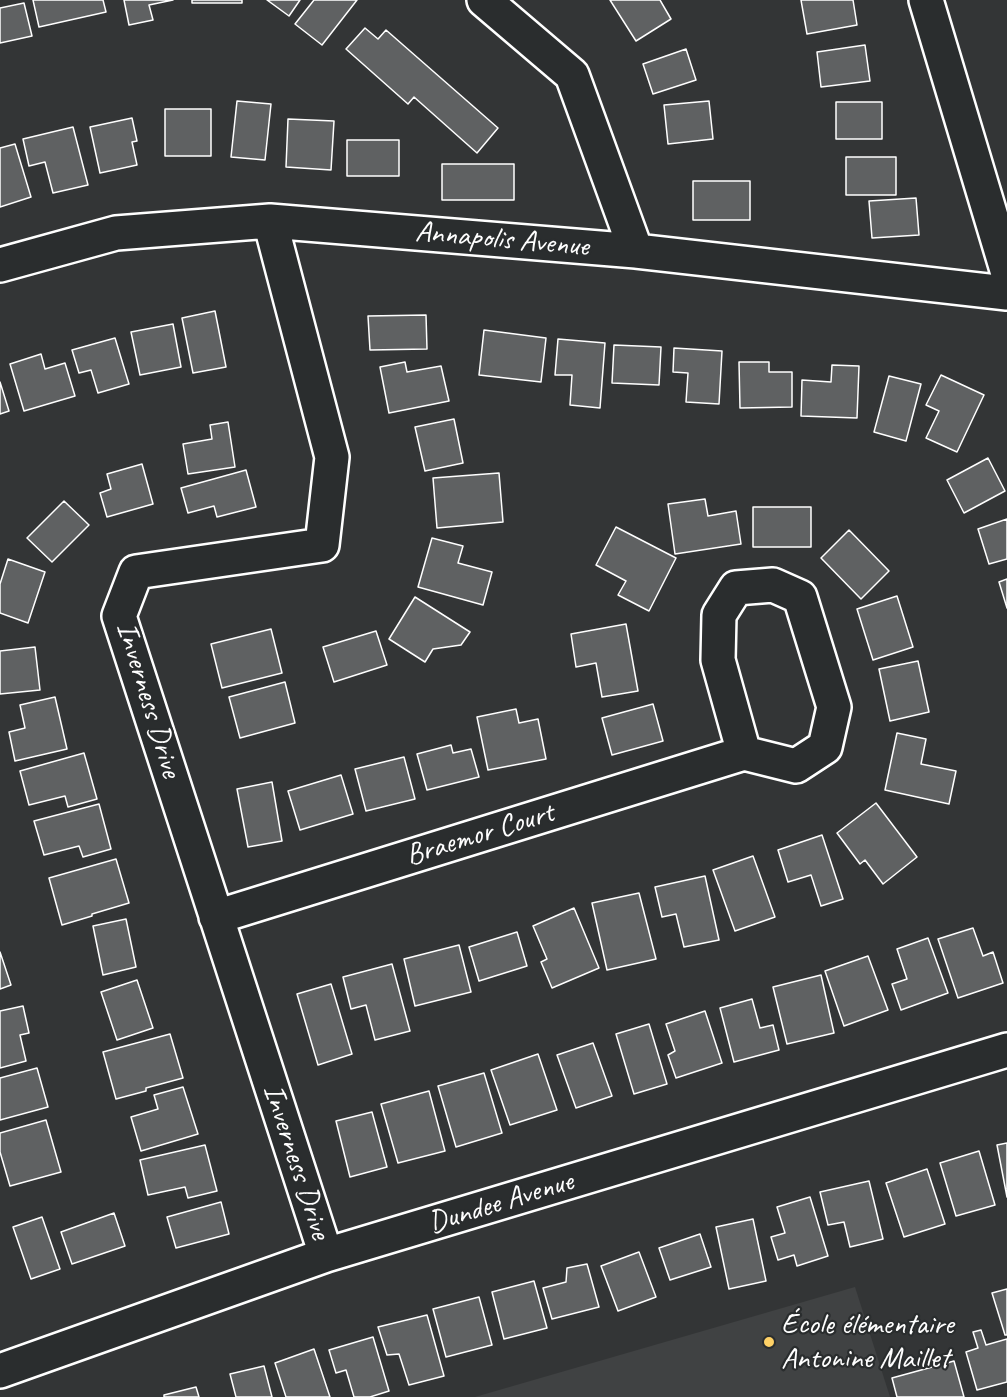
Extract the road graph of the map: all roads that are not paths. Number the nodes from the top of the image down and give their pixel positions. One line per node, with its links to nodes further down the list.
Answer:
1 (484, 0): 4 (street)
2 (926, 0): 6 (street)
3 (270, 221): 4 (street, Annapolis Avenue); 5 (street, Annapolis Avenue); 9 (street, Inverness Drive)
4 (636, 250): 7 (street, Annapolis Avenue)
5 (0, 265)
6 (1007, 270)
7 (1007, 293)
8 (744, 753): 8 (street); 9 (street, Braemor Court)
9 (216, 917): 11 (street, Inverness Drive)
10 (1007, 1050): 11 (street, Dundee Avenue)
11 (326, 1255): 12 (street, Dundee Avenue)
12 (0, 1371)

